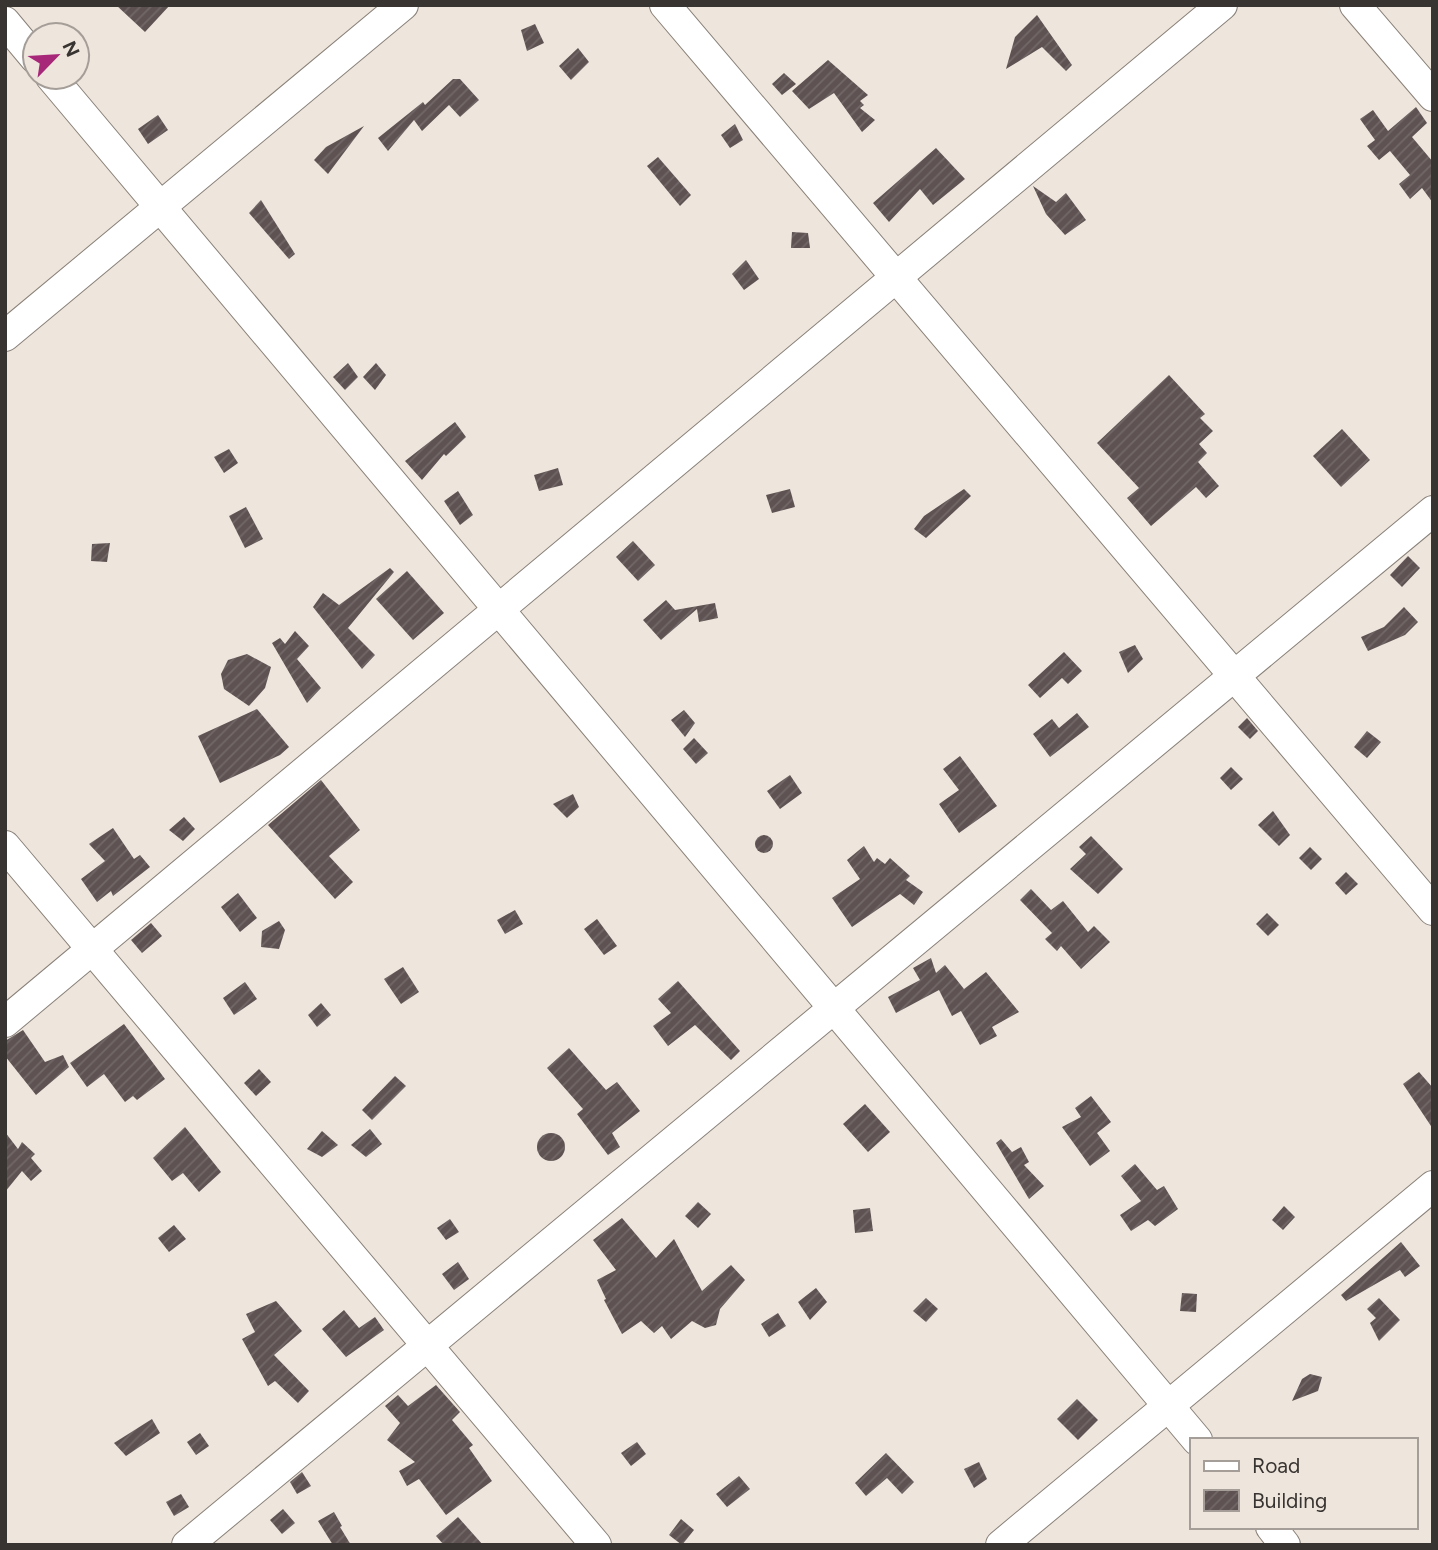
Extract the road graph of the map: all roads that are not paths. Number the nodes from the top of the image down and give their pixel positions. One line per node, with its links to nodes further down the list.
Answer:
1 (403, 5): 9 (street)
2 (665, 5): 10 (street)
3 (1222, 5): 10 (street)
4 (1355, 5): 8 (street)
5 (5, 22): 6 (street)
6 (21, 41)
7 (63, 91): 9 (street)
8 (1433, 96)
9 (159, 208): 11 (street); 13 (street)
10 (896, 278): 13 (street); 14 (street)
11 (5, 336)
12 (1433, 511): 14 (street)
13 (498, 610): 17 (street); 18 (street)
14 (1234, 676): 16 (street); 18 (street)
15 (5, 845): 17 (street)
16 (1433, 910)
17 (92, 949): 19 (street); 21 (street)
18 (833, 1009): 21 (street); 22 (street)
19 (5, 1022)
20 (1433, 1186): 22 (street)
21 (428, 1345): 25 (street); 26 (street)
22 (1168, 1406): 23 (street); 27 (street)
23 (1195, 1438)
24 (1272, 1529): 28 (street)
25 (187, 1545)
26 (596, 1545)
27 (1000, 1545)
28 (1285, 1545)

